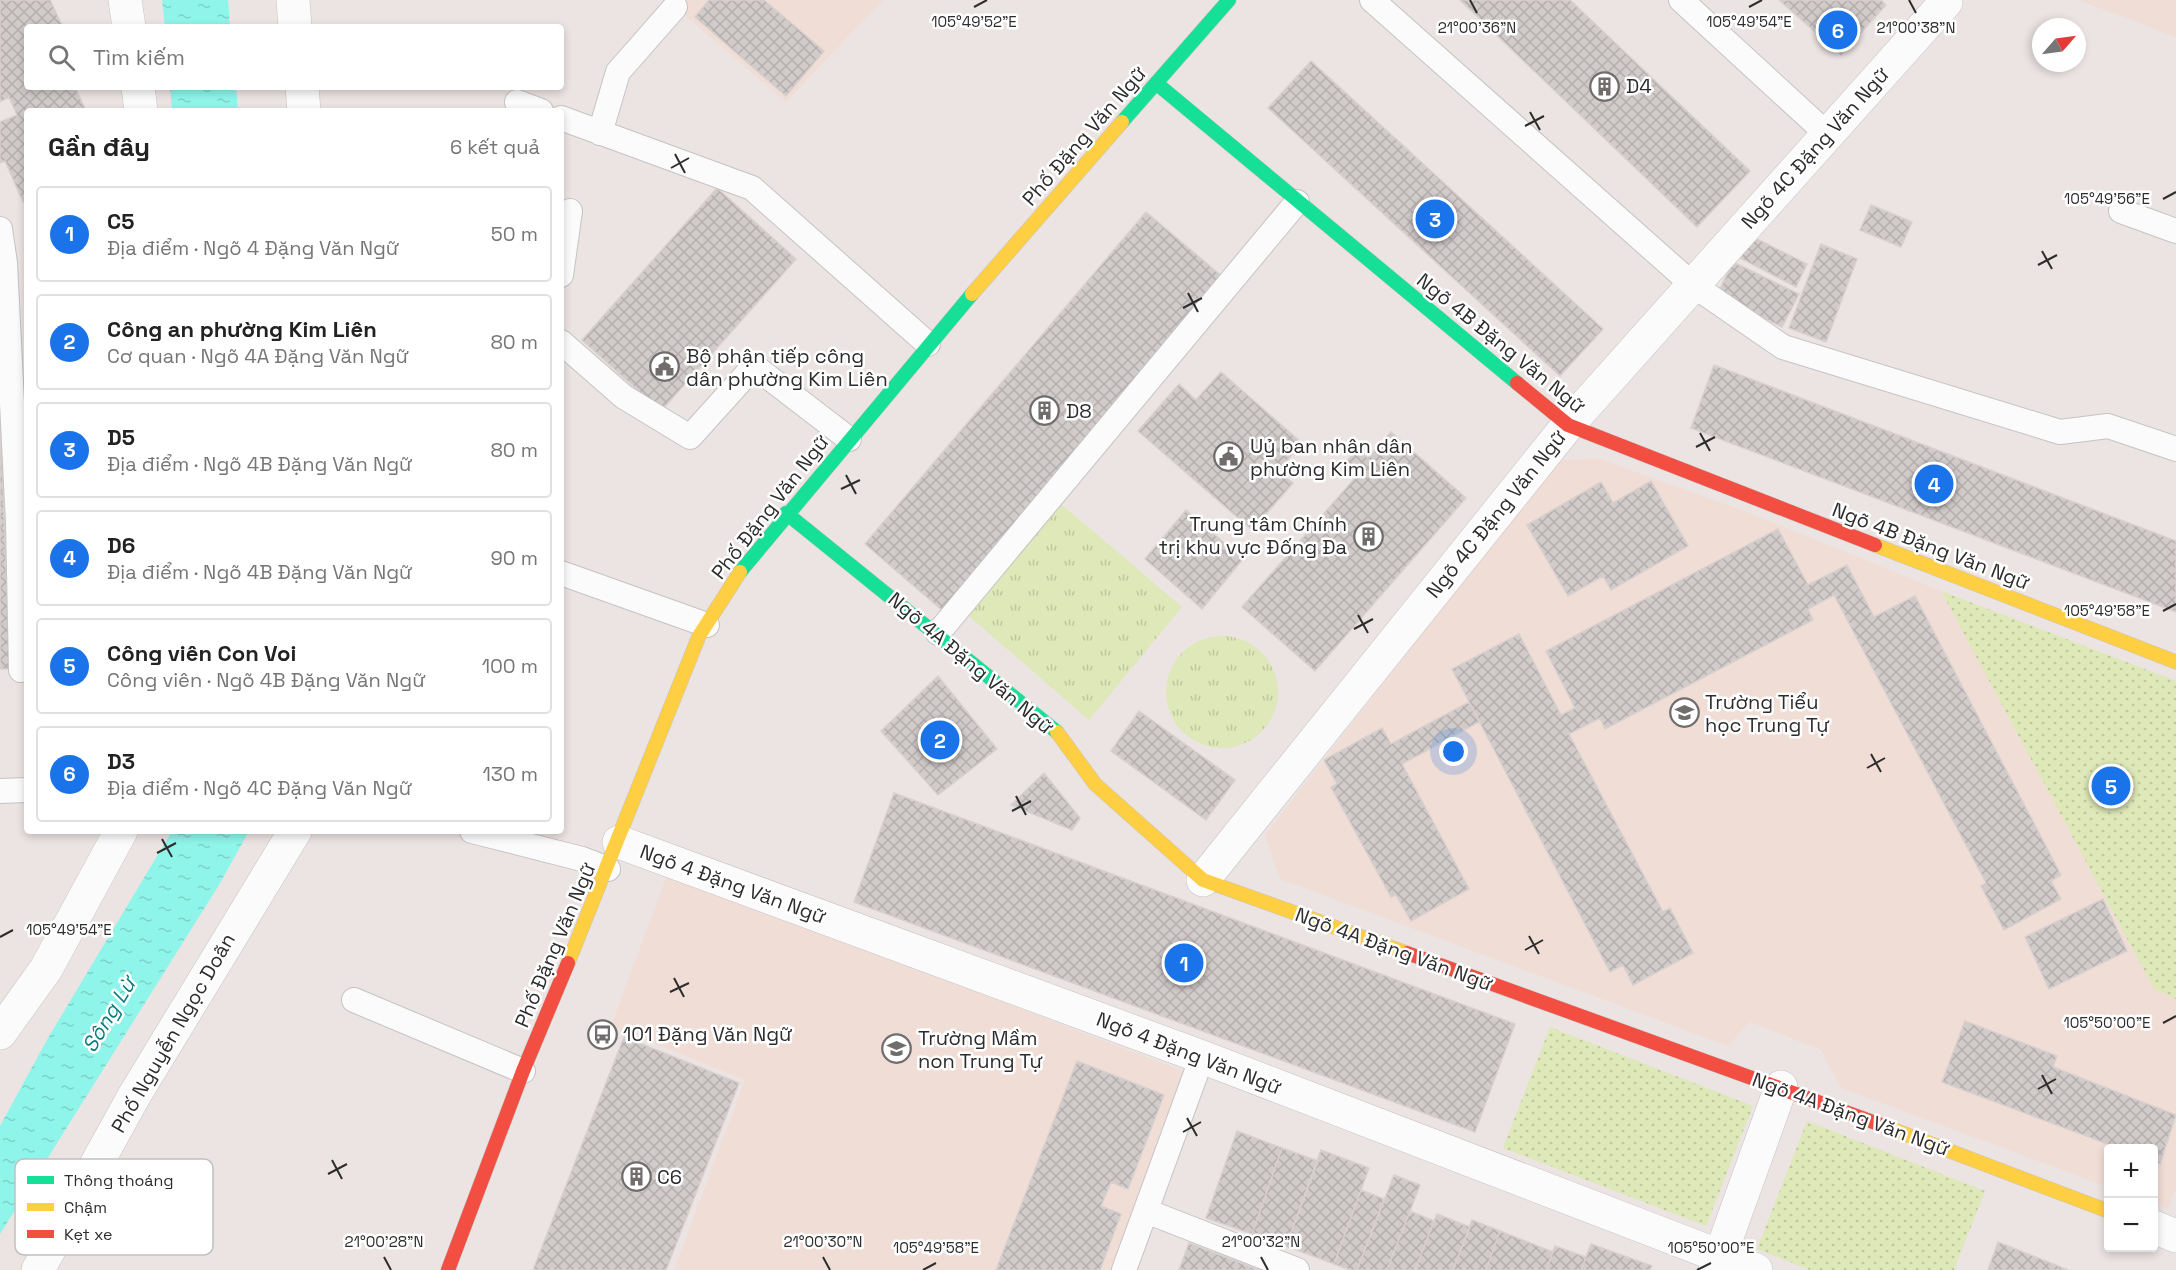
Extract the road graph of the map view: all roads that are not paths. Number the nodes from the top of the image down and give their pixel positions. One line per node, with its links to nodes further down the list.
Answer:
1 (125, 0): 8 (street)
2 (293, 0): 9 (street)
3 (1229, 0): 10 (street, Phố Đặng Văn Ngữ)
4 (1372, 0): 27 (lane)
5 (1681, 0): 19 (lane)
6 (1943, 0): 19 (street, Ngõ 4C Đặng Văn Ngữ)
7 (675, 7): 18 (lane)
8 (129, 24)
9 (296, 24)
10 (1156, 83): 20 (street, Ngõ 4B Đặng Văn Ngữ); 28 (street, Phố Đặng Văn Ngữ)
11 (138, 90): 14 (street)
12 (302, 90): 15 (street)
13 (517, 102): 16 (lane)
14 (141, 108)
15 (304, 108)
16 (533, 108)
17 (564, 119): 18 (lane)
18 (600, 133): 28 (lane)
19 (1827, 134): 27 (street, Ngõ 4C Đặng Văn Ngữ)
20 (1297, 202): 30 (street, Ngõ 4B Đặng Văn Ngữ); 36 (lane)
21 (2121, 210): 24 (lane)
22 (570, 211): 25 (lane)
23 (0, 229): 26 (lane)
24 (2176, 231)
25 (564, 254)
26 (16, 262): 38 (lane)
27 (1693, 285): 30 (street, Ngõ 4C Đặng Văn Ngữ); 32 (lane)
28 (928, 344): 31 (street, Phố Đặng Văn Ngữ)
29 (564, 345): 31 (lane)
30 (1568, 425): 37 (street, Ngõ 4B Đặng Văn Ngữ); 45 (street, Ngõ 4C Đặng Văn Ngữ)
31 (849, 439): 33 (street, Phố Đặng Văn Ngữ)
32 (2176, 448)
33 (786, 513): 35 (street, Phố Đặng Văn Ngữ); 36 (street, Ngõ 4A Đặng Văn Ngữ)
34 (564, 574): 35 (lane)
35 (707, 625): 44 (street, Phố Đặng Văn Ngữ)
36 (938, 633): 45 (street, Ngõ 4A Đặng Văn Ngữ)
37 (2176, 662)
38 (21, 670)
39 (24, 790): 40 (lane)
40 (0, 791)
41 (119, 834): 47 (street)
42 (293, 834): 51 (street, Phố Nguyễn Ngọc Doãn)
43 (484, 834): 44 (lane)
44 (614, 855): 48 (street, Ngõ 4 Đặng Văn Ngữ); 49 (street, Phố Đặng Văn Ngữ)
45 (1203, 880): 50 (street, Ngõ 4A Đặng Văn Ngữ)
46 (354, 999): 49 (lane)
47 (0, 1033)
48 (1202, 1057): 53 (lane); 57 (street, Ngõ 4 Đặng Văn Ngữ)
49 (523, 1071): 59 (street, Phố Đặng Văn Ngữ)
50 (1781, 1088): 52 (street, Ngõ 4A Đặng Văn Ngữ); 57 (street)
51 (99, 1159)
52 (2104, 1208)
53 (1146, 1211): 60 (lane); 61 (lane)
54 (2158, 1229): 55 (street)
55 (2176, 1236)
56 (46, 1255): 58 (street, Phố Nguyễn Ngọc Doãn)
57 (1718, 1263): 62 (street, Ngõ 4 Đặng Văn Ngữ)
58 (38, 1270)
59 (448, 1270)
60 (1124, 1270)
61 (1297, 1270)
62 (1756, 1270)

